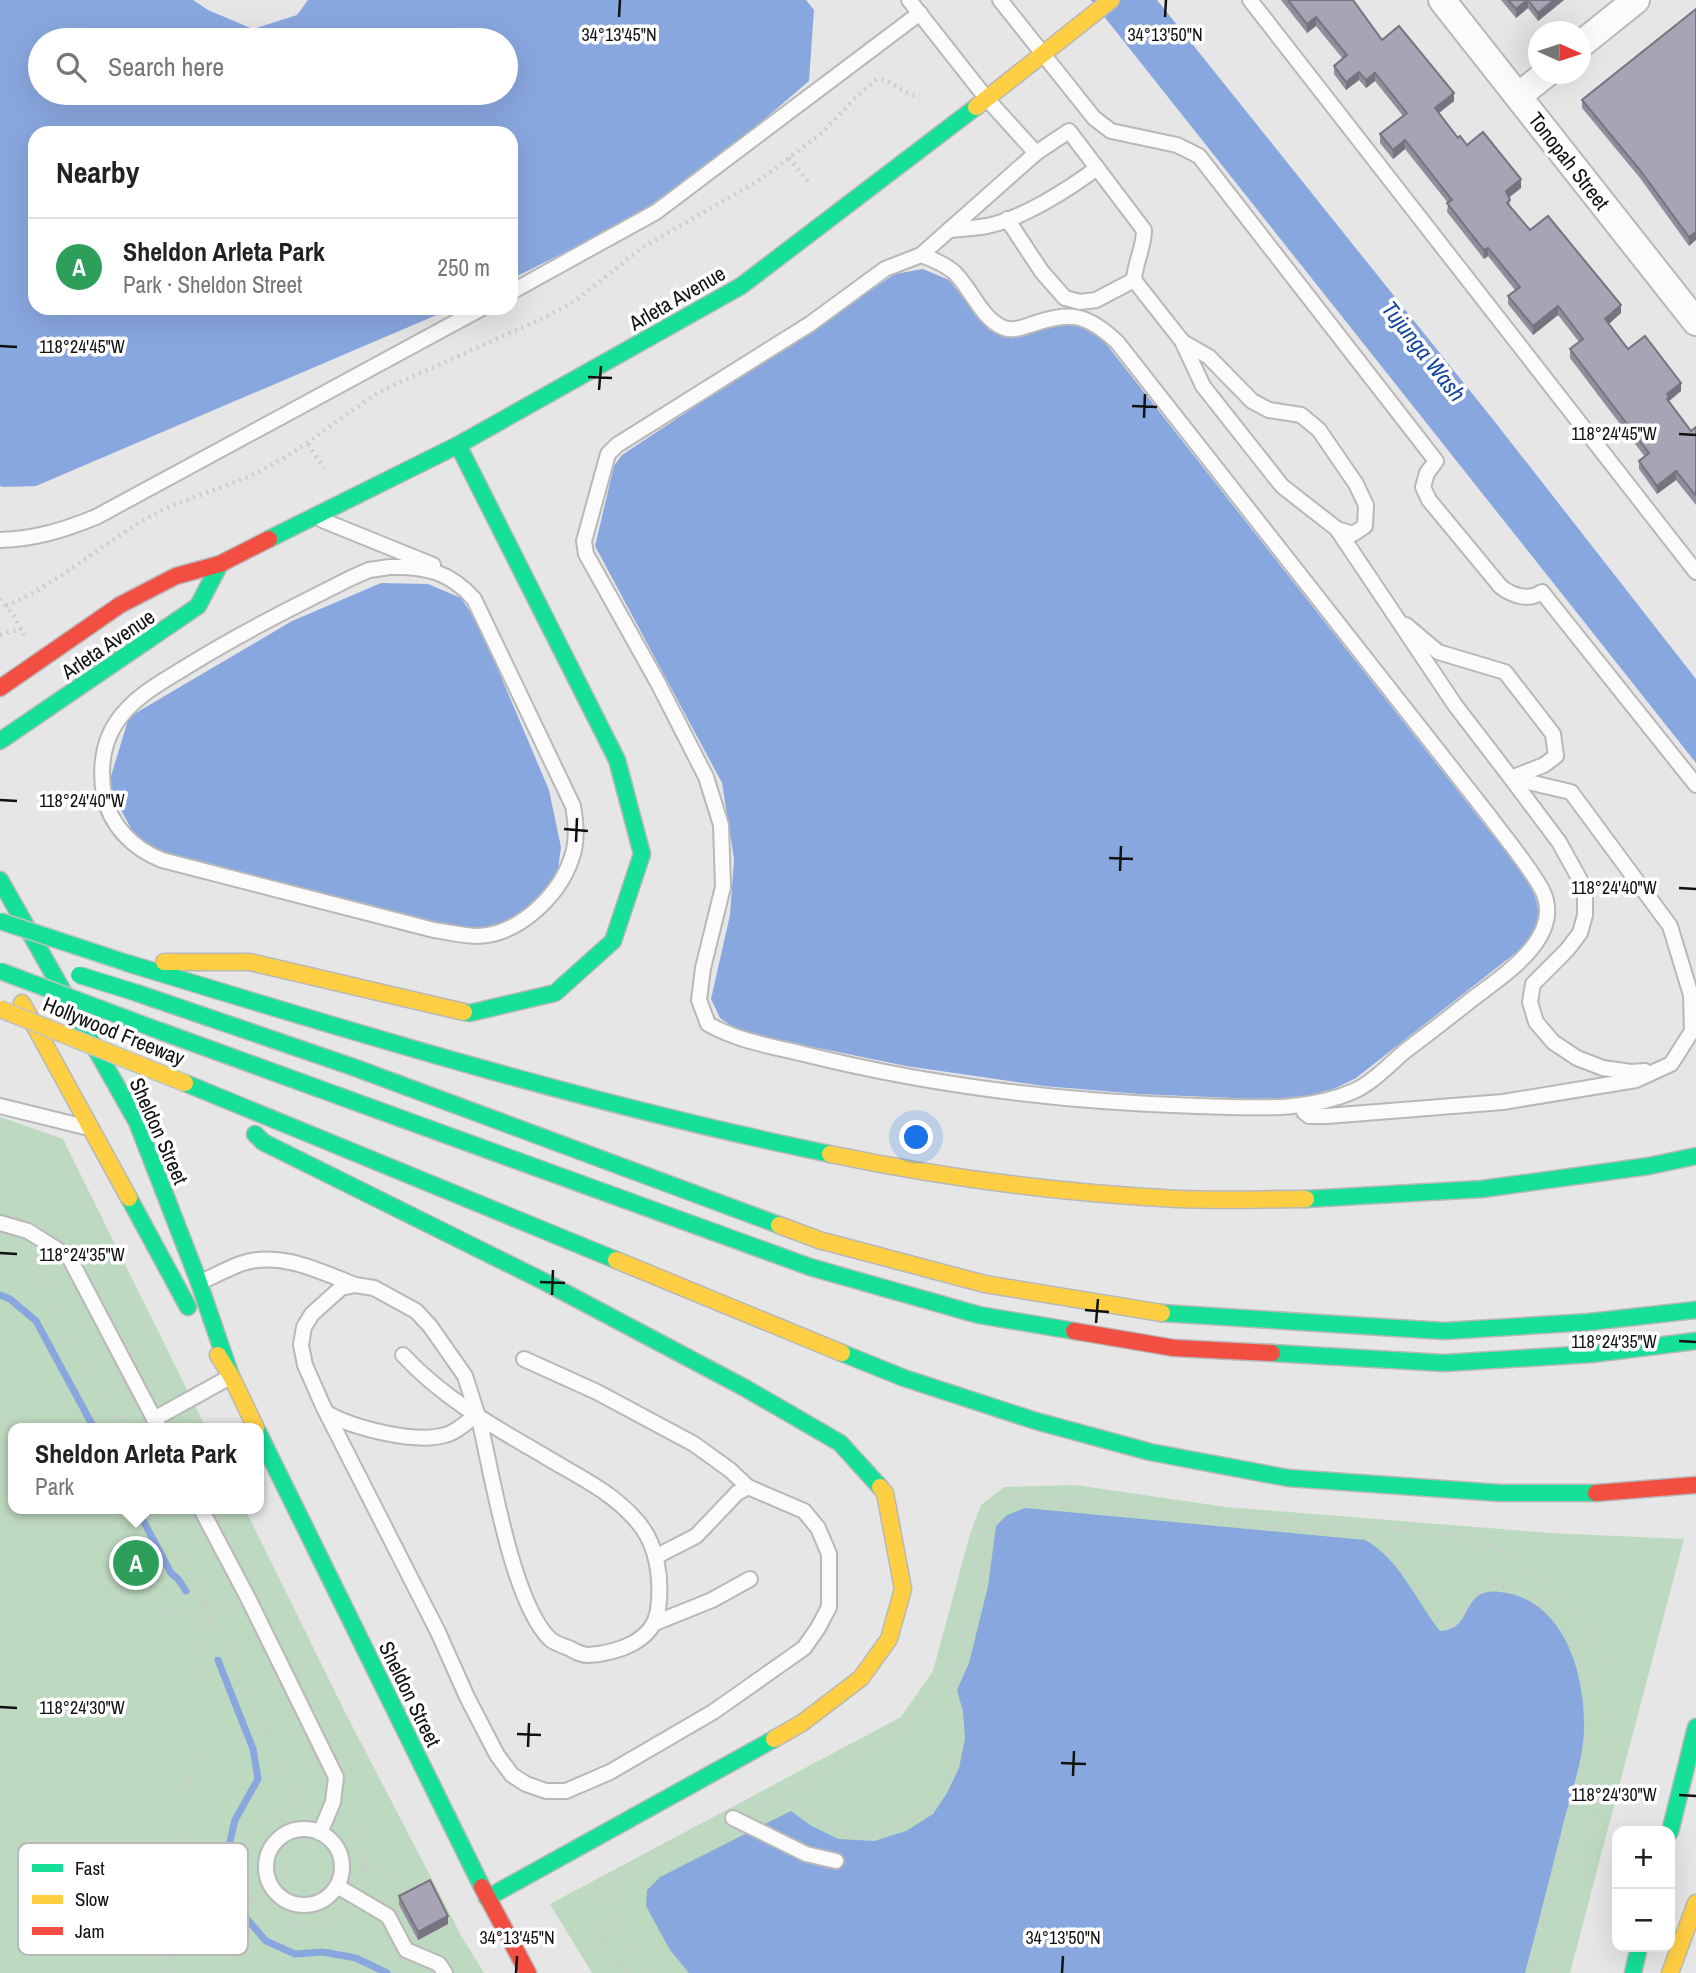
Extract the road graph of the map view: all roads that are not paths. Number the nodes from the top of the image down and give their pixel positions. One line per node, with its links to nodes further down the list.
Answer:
1 (909, 0): 7 (lane)
2 (1000, 0): 9 (lane)
3 (1111, 0): 9 (main road, Arleta Avenue)
4 (1250, 0): 30 (lane)
5 (1443, 0): 11 (street, Tonopah Street)
6 (1636, 0): 8 (street)
7 (920, 13): 12 (lane); 19 (lane)
8 (1591, 36)
9 (1042, 55): 12 (main road, Arleta Avenue); 36 (lane)
10 (1533, 84): 11 (street)
11 (1518, 96): 21 (street, Tonopah Street)
12 (987, 99): 13 (lane); 25 (main road, Arleta Avenue)
13 (1036, 153): 14 (lane); 16 (lane)
14 (1097, 168): 15 (lane); 18 (lane)
15 (1007, 219): 16 (lane); 20 (lane)
16 (949, 230): 17 (lane)
17 (921, 255): 23 (lane); 46 (lane)
18 (1134, 280): 20 (lane); 24 (lane)
19 (518, 288)
20 (1089, 301): 23 (lane)
21 (1692, 309)
22 (469, 315): 28 (lane)
23 (1056, 317): 46 (lane)
24 (1182, 341): 27 (lane); 27 (lane)
25 (458, 445): 26 (main road, Arleta Avenue); 41 (main road)
26 (314, 517): 29 (main road, Arleta Avenue); 31 (lane)
27 (1337, 529): 32 (lane)
28 (0, 540)
29 (220, 564): 33 (main road, Arleta Avenue); 34 (main road, Arleta Avenue)
30 (1696, 572)
31 (451, 578): 31 (lane)
32 (1392, 613): 35 (lane); 35 (lane)
33 (0, 688)
34 (0, 740)
35 (1511, 778): 44 (lane); 44 (lane)
36 (1696, 785)
37 (0, 880): 51 (main road, Sheldon Street)
38 (0, 922): 41 (main road, bridge)
39 (25, 958): 53 (main road, bridge)
40 (0, 961): 48 (main road, Sheldon Street)
41 (127, 963): 49 (main road)
42 (0, 971): 54 (main road, bridge)
43 (0, 1009): 45 (main road, Hollywood Freeway, bridge)
44 (1657, 1070): 46 (lane)
45 (212, 1094): 63 (main road, Hollywood Freeway); 75 (main road)
46 (1304, 1105)
47 (0, 1106): 48 (lane)
48 (89, 1129): 57 (main road, Sheldon Street)
49 (1696, 1156)
50 (0, 1223): 60 (lane)
51 (200, 1283): 52 (lane); 57 (main road, Sheldon Street)
52 (355, 1284): 58 (lane); 59 (lane)
53 (1690, 1311)
54 (1693, 1342)
55 (403, 1355): 59 (lane)
56 (524, 1359): 64 (lane)
57 (231, 1376): 60 (lane); 61 (main road, Sheldon Street)
58 (327, 1413): 59 (lane); 64 (lane)
59 (477, 1414): 66 (lane); 68 (lane)
60 (157, 1423)
61 (254, 1423)
62 (264, 1444): 75 (main road, Sheldon Street)
63 (1696, 1485)
64 (748, 1487): 66 (lane)
65 (204, 1514): 72 (lane)
66 (657, 1556): 68 (lane)
67 (750, 1579): 68 (lane)
68 (656, 1623)
69 (1696, 1727): 71 (main road)
70 (739, 1821): 73 (lane)
71 (1671, 1826)
72 (320, 1833): 74 (lane); 74 (lane)
73 (836, 1861)
74 (337, 1886): 78 (lane)
75 (487, 1898): 79 (main road, Sheldon Street)
76 (1696, 1903): 81 (main road)
77 (1638, 1952): 80 (main road)
78 (445, 1973)
79 (528, 1973)
80 (1633, 1973)
81 (1670, 1973)

